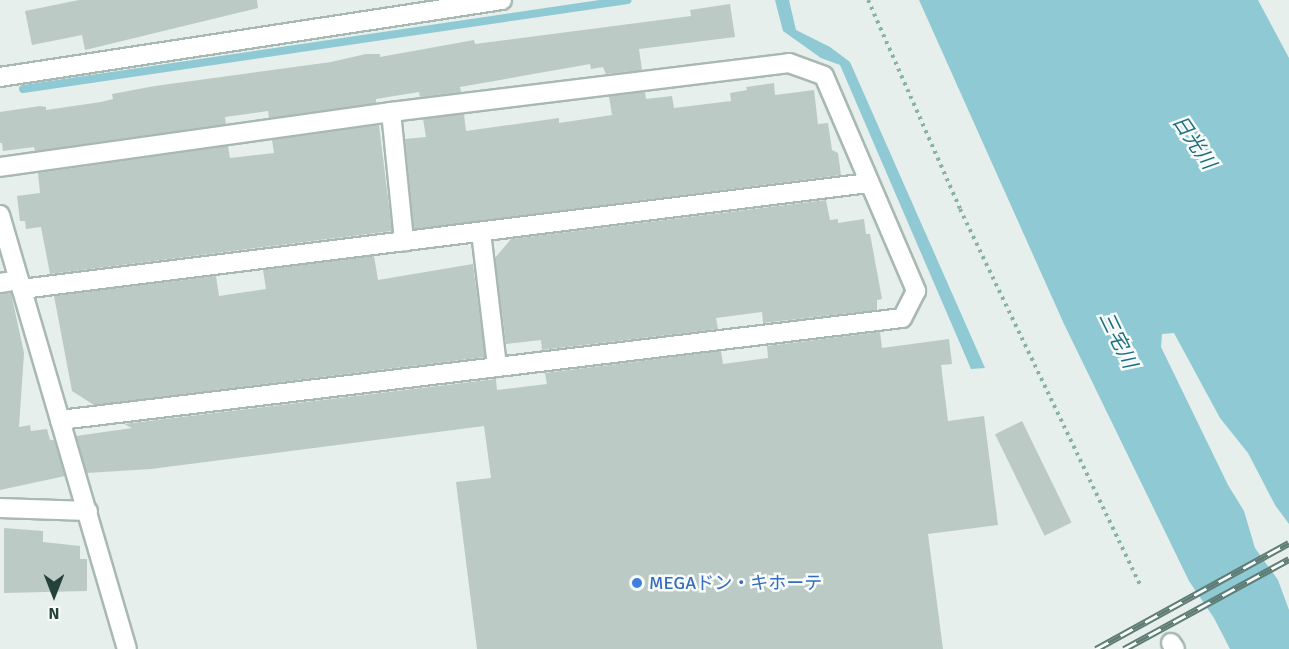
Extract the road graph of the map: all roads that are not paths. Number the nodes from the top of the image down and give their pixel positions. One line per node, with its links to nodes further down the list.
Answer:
1 (502, 0): 2 (street)
2 (0, 77)
3 (391, 112): 4 (street); 5 (street); 8 (street)
4 (0, 166)
5 (868, 183): 7 (street); 11 (street)
6 (0, 215): 10 (street)
7 (481, 232): 8 (street); 11 (street)
8 (404, 242): 10 (street)
9 (0, 283): 10 (street)
10 (21, 284): 12 (street)
11 (496, 367): 12 (street)
12 (60, 420): 14 (street)
13 (0, 508): 14 (street)
14 (88, 511): 15 (street)
15 (127, 649)

